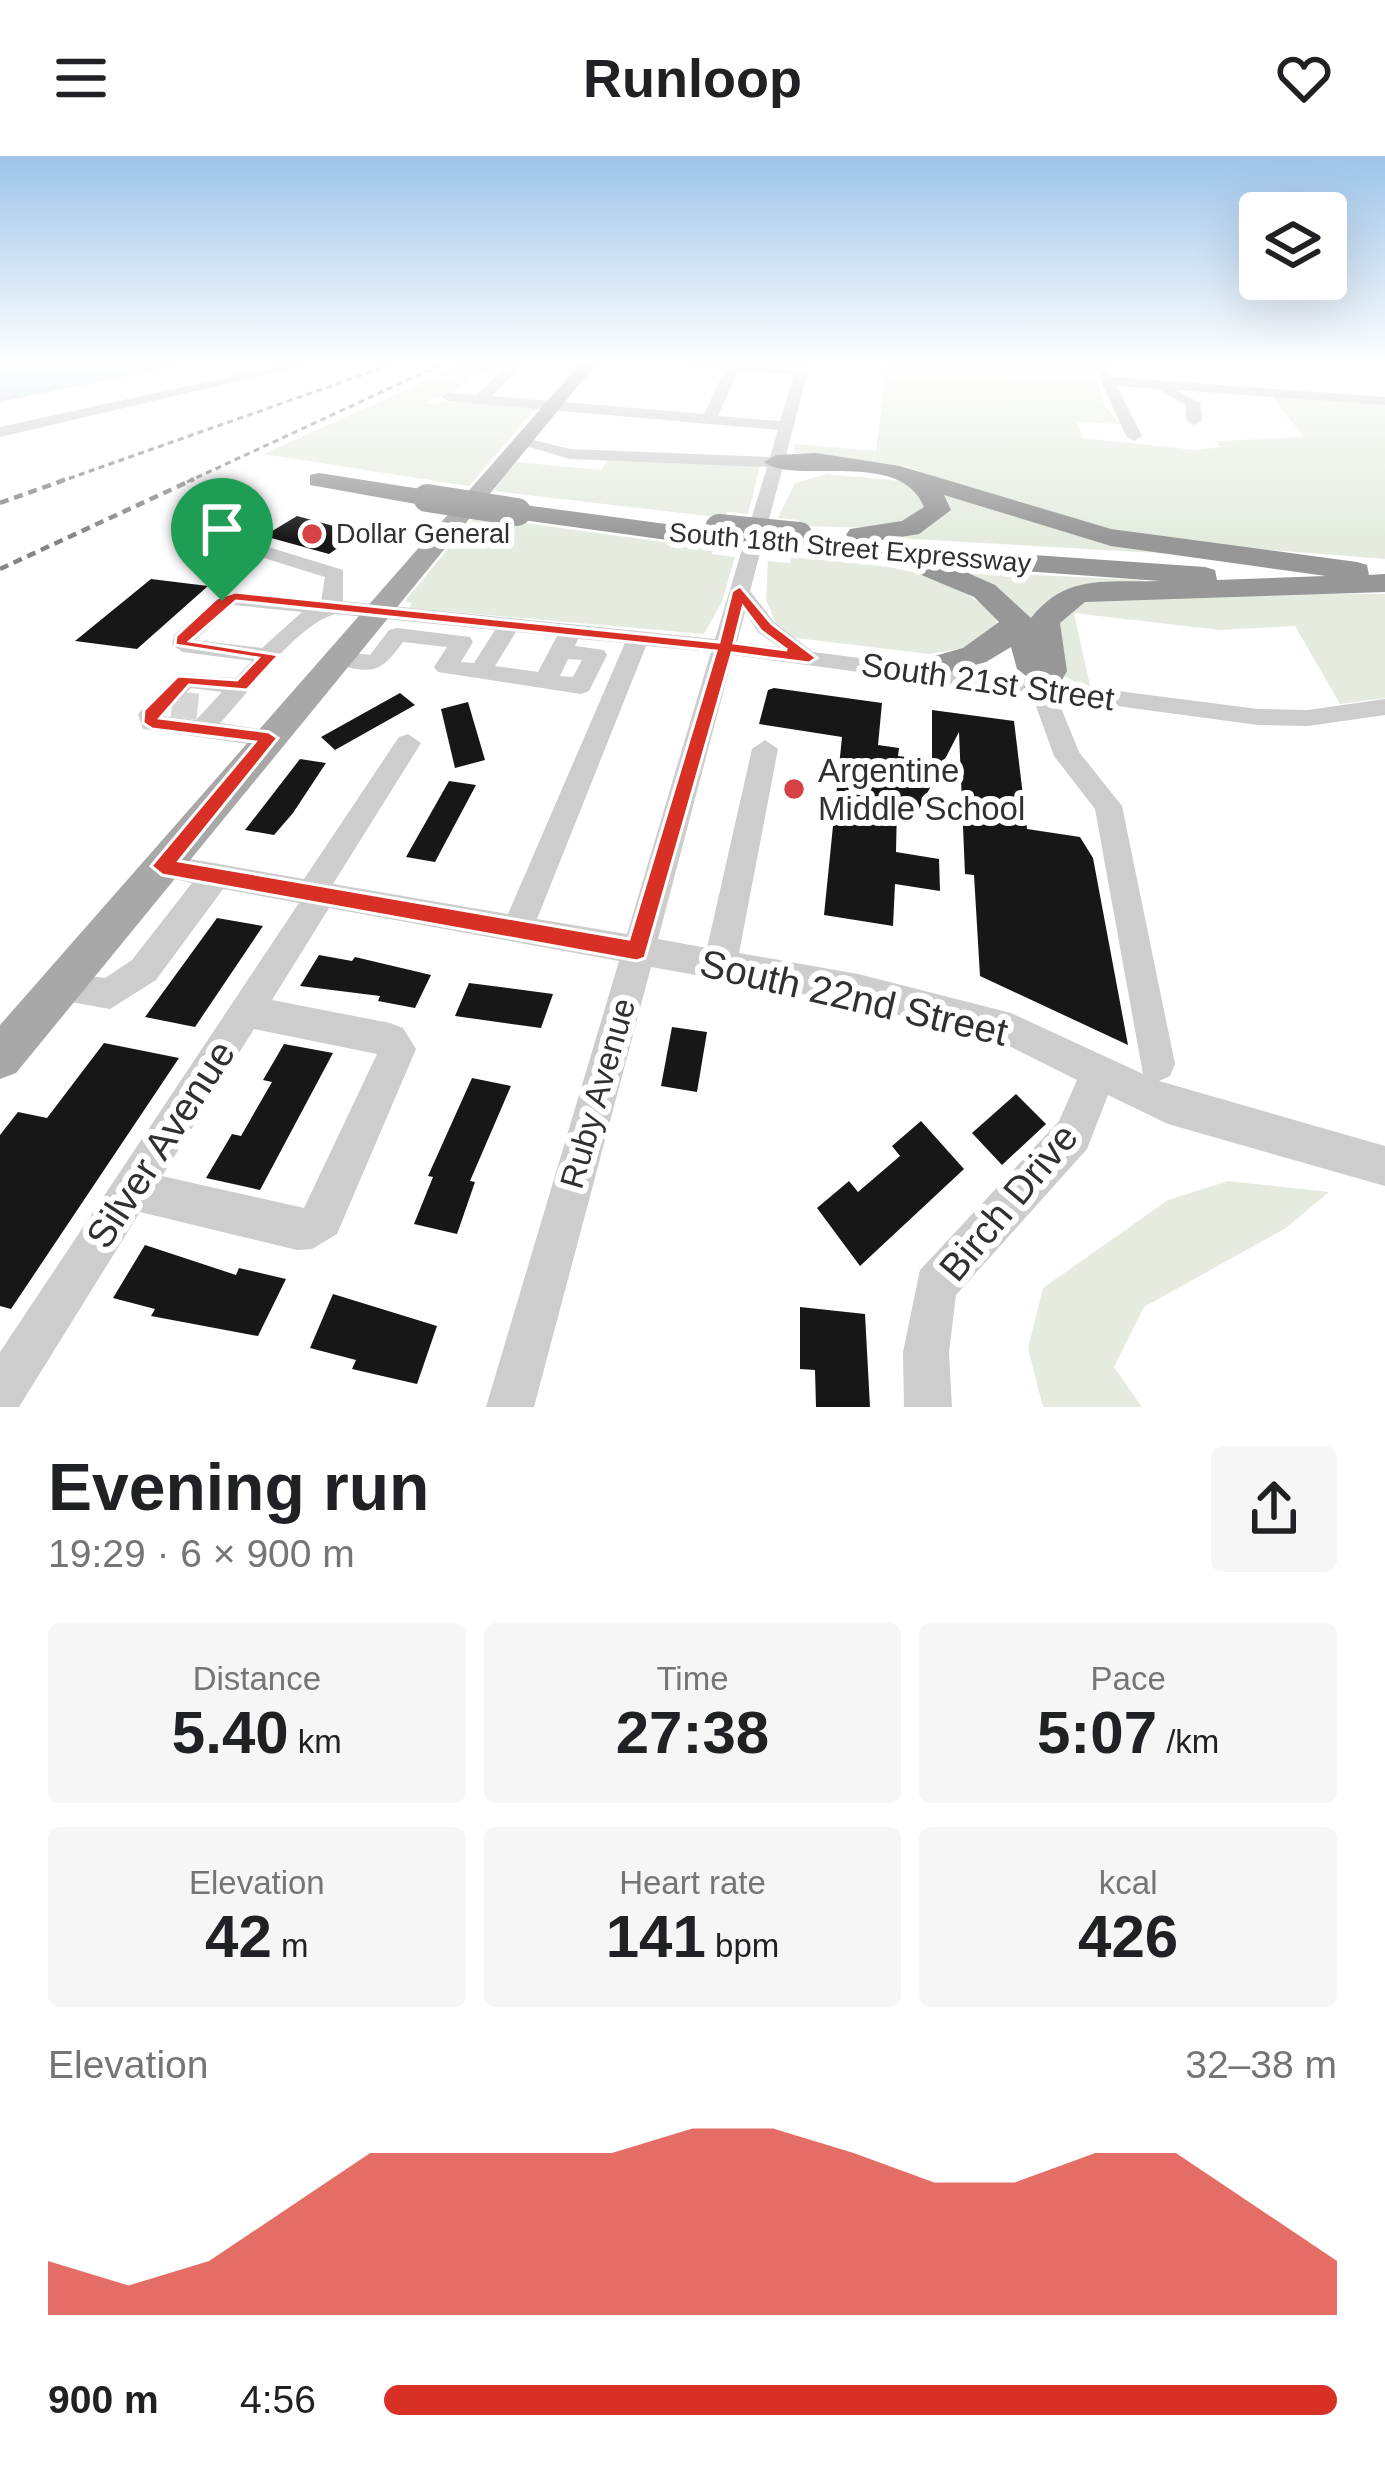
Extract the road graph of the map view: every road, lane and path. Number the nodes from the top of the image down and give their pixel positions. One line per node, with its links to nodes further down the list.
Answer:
1 (43, 422): 7 (street)
2 (538, 422): 9 (main road)
3 (746, 422): 6 (street)
4 (786, 422): 6 (street, Ruby Avenue)
5 (1127, 422): 8 (street)
6 (785, 426): 10 (street, Ruby Avenue)
7 (0, 432)
8 (1134, 436)
9 (521, 442): 10 (street); 20 (main road)
10 (773, 473): 12 (highway); 15 (highway); 16 (street, Ruby Avenue)
11 (324, 476): 12 (highway, South 18th Street Expressway, bridge)
12 (807, 540): 14 (highway, South 18th Street Expressway); 15 (highway, South 18th Street Expressway)
13 (258, 550): 17 (street)
14 (878, 553): 15 (highway, South 18th Street Expressway); 18 (highway)
15 (1378, 577): 30 (highway)
16 (740, 591): 24 (street, Ruby Avenue); 26 (street)
17 (328, 608): 20 (street); 25 (street); 25 (street)
18 (1016, 619): 28 (highway); 30 (highway)
19 (509, 625): 20 (street); 22 (street); 27 (street)
20 (417, 627): 27 (street); 33 (main road)
21 (638, 638): 23 (street, South 21st Street); 24 (street, South 21st Street); 39 (street)
22 (566, 641): 23 (street, South 21st Street); 29 (street)
23 (592, 644): 29 (street)
24 (725, 647): 26 (street, South 21st Street); 40 (street, Ruby Avenue)
25 (271, 655): 32 (street)
26 (809, 658): 28 (street, South 21st Street)
27 (481, 671): 29 (street)
28 (918, 671): 30 (street, South 21st Street)
29 (545, 681)
30 (1041, 688): 31 (street, South 21st Street); 45 (street)
31 (1385, 707)
32 (216, 709): 32 (street); 33 (street)
33 (269, 738): 36 (main road)
34 (408, 743): 38 (street, Silver Avenue)
35 (764, 749): 41 (street)
36 (162, 866): 37 (street, South 22nd Street); 42 (main road)
37 (215, 876): 38 (street, South 22nd Street); 42 (street)
38 (316, 893): 39 (street, South 22nd Street); 43 (street, Silver Avenue)
39 (517, 929): 40 (street, South 22nd Street)
40 (637, 950): 41 (street, South 22nd Street); 50 (street, Ruby Avenue)
41 (720, 965): 46 (street, South 22nd Street)
42 (60, 987): 44 (main road)
43 (246, 1011): 48 (street, Silver Avenue); 48 (street)
44 (0, 1058)
45 (1157, 1064)
46 (1100, 1072): 47 (street, South 22nd Street); 51 (street, Birch Drive)
47 (1385, 1166)
48 (131, 1189): 49 (street, Silver Avenue)
49 (0, 1394)
50 (510, 1407)
51 (928, 1407)

